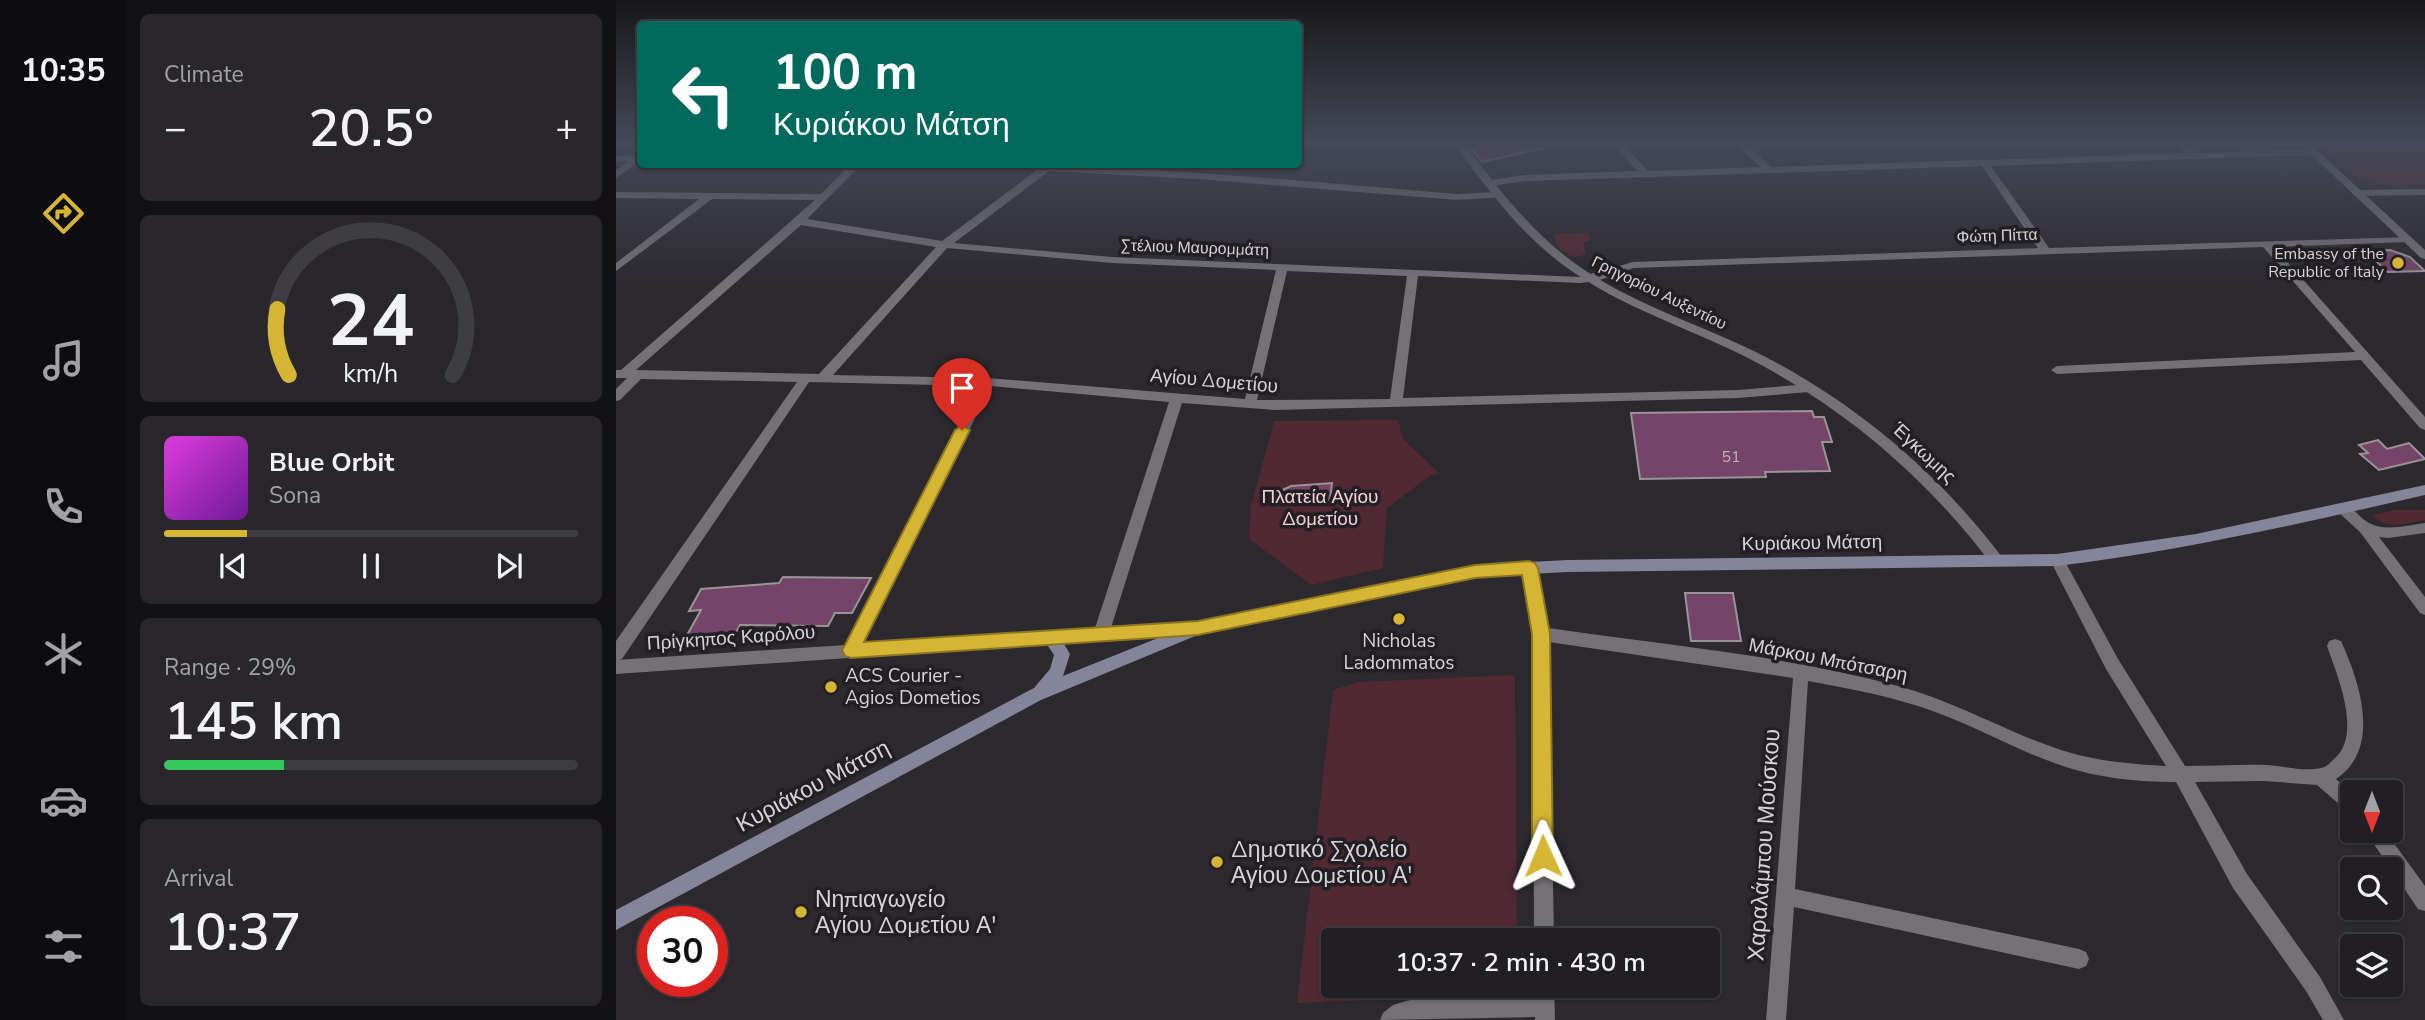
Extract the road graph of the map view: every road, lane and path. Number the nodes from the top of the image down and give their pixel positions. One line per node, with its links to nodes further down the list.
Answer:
1 (832, 189): 12 (street)
2 (1019, 189): 16 (street)
3 (1342, 189): 10 (street)
4 (1494, 189): 10 (street, Γρηγορίου Αυξεντίου)
5 (2002, 189): 17 (street)
6 (2352, 189): 8 (street)
7 (2425, 192): 8 (street)
8 (2357, 193): 14 (street)
9 (616, 195): 11 (street)
10 (1498, 195): 22 (street, Γρηγορίου Αυξεντίου)
11 (709, 196): 12 (street); 20 (street)
12 (824, 197): 13 (street)
13 (799, 221): 16 (street, Στέλιου Μαυρομμάτη); 25 (street)
14 (2407, 239): 15 (street, Φώτη Πίττα); 18 (street)
15 (2266, 243): 17 (street, Φώτη Πίττα); 23 (street)
16 (944, 245): 19 (street, Στέλιου Μαυρομμάτη); 28 (street)
17 (2045, 250): 22 (street, Φώτη Πίττα)
18 (2425, 256)
19 (1282, 267): 21 (street, Στέλιου Μαυρομμάτη); 33 (street)
20 (616, 268)
21 (1413, 273): 22 (street, Στέλιου Μαυρομμάτη); 34 (street)
22 (1592, 279): 30 (street, Γρηγορίου Αυξεντίου)
23 (2364, 356): 24 (street); 35 (street)
24 (2057, 370)
25 (619, 374): 26 (street, Αγίου Δομετίου)
26 (637, 375): 27 (street, Αγίου Δομετίου); 31 (street)
27 (806, 378): 28 (street, Αγίου Δομετίου); 50 (street)
28 (823, 378): 29 (street, Αγίου Δομετίου)
29 (987, 382): 32 (street, Αγίου Δομετίου); 49 (street)
30 (1809, 388): 34 (street, Αγίου Δομετίου); 41 (street, Έγκωμης)
31 (616, 397)
32 (1177, 397): 33 (street, Αγίου Δομετίου); 45 (street)
33 (1250, 404): 34 (street, Αγίου Δομετίου)
34 (1396, 404)
35 (2425, 425)
36 (2425, 490): 37 (main road, Κυριάκου Μάτση)
37 (2343, 508): 38 (street); 40 (main road, Κυριάκου Μάτση)
38 (2365, 528): 39 (street); 43 (street)
39 (2425, 528)
40 (2057, 560): 41 (main road, Κυριάκου Μάτση); 54 (street)
41 (1997, 561): 42 (main road, Κυριάκου Μάτση)
42 (1529, 568): 44 (main road, Κυριάκου Μάτση); 46 (street)
43 (2425, 609)
44 (1198, 628): 45 (street, Κυριάκου Μάτση); 53 (main road, Κυριάκου Μάτση)
45 (1101, 634): 47 (street, Πρίγκηπος Καρόλου)
46 (1541, 634): 52 (street, Μάρκου Μπότσαρη); 61 (street)
47 (1042, 637): 49 (street, Πρίγκηπος Καρόλου); 53 (main road, Κυριάκου Μάτση)
48 (2335, 646): 55 (street)
49 (851, 650): 51 (street, Πρίγκηπος Καρόλου)
50 (616, 654)
51 (616, 667)
52 (1801, 673): 54 (street, Μάρκου Μπότσαρη); 58 (street, Χαραλάμπου Μούσκου)
53 (1035, 695): 60 (main road, Κυριάκου Μάτση)
54 (2179, 774): 55 (street, Μάρκου Μπότσαρη); 66 (street)
55 (2321, 777): 56 (street)
56 (2340, 794)
57 (2383, 844): 59 (street)
58 (1784, 896): 62 (street); 65 (street, Χαραλάμπου Μούσκου)
59 (2425, 902)
60 (616, 920)
61 (1544, 928)
62 (2079, 959)
63 (1544, 1013): 64 (street)
64 (1390, 1020)
65 (1776, 1020)
66 (2334, 1020)

